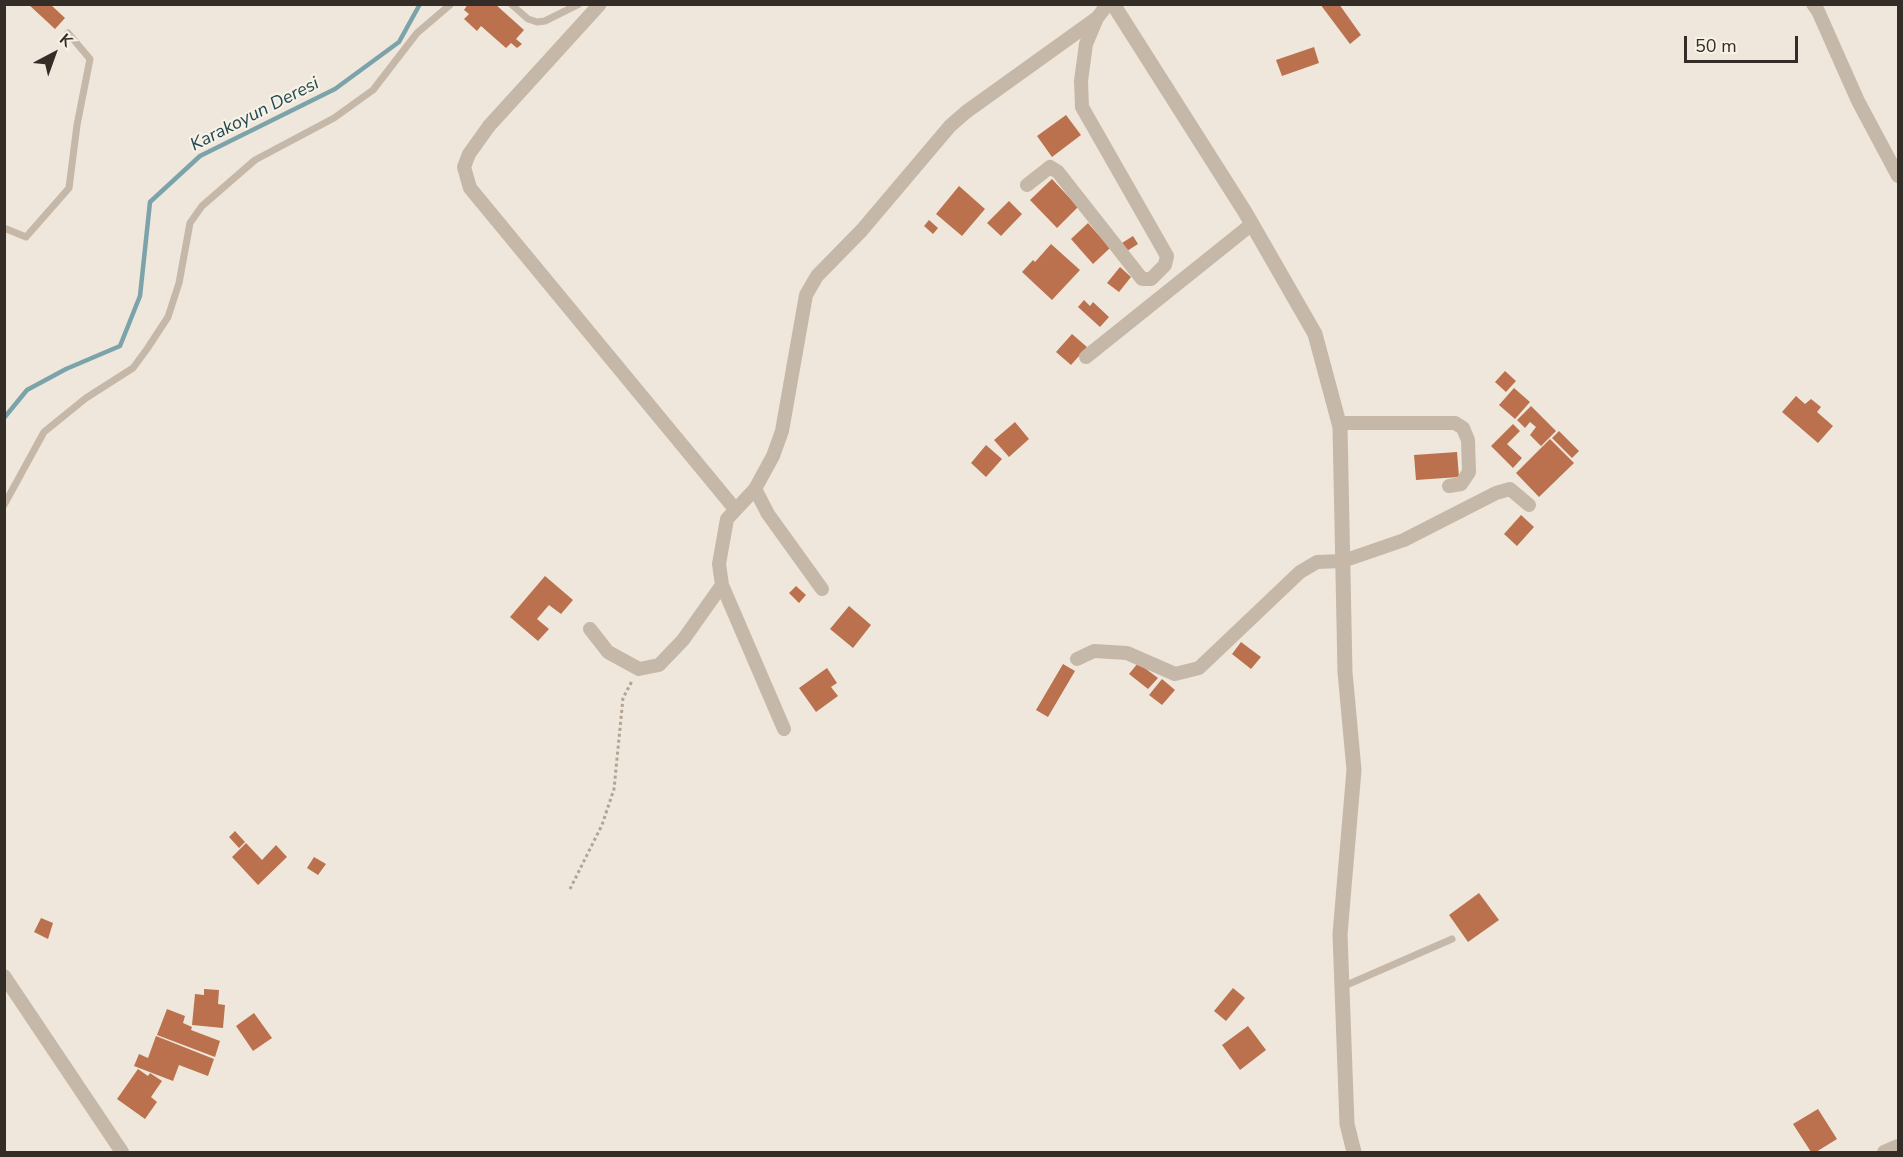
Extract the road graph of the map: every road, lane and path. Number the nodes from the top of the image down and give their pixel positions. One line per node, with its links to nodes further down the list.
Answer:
1 (451, 4): 18 (lane)
2 (511, 4): 3 (lane)
3 (579, 4)
4 (600, 4): 20 (street)
5 (1108, 4): 8 (street)
6 (1113, 4): 12 (street)
7 (1813, 4): 10 (street)
8 (1097, 18): 11 (street); 17 (street)
9 (68, 33): 13 (lane)
10 (1899, 176)
11 (1028, 185)
12 (1252, 224): 14 (street); 15 (street)
13 (4, 228)
14 (1086, 357)
15 (1339, 423): 16 (street); 21 (street)
16 (1449, 486)
17 (755, 489): 20 (street); 23 (street)
18 (4, 505)
19 (1529, 505): 21 (street)
20 (735, 509): 22 (street)
21 (1343, 561): 25 (street); 31 (street)
22 (722, 585): 26 (street); 27 (street)
23 (822, 589)
24 (590, 628): 26 (street)
25 (1077, 659)
26 (639, 669): 28 (path)
27 (784, 729)
28 (570, 888)
29 (1452, 939): 31 (lane)
30 (4, 976): 33 (street)
31 (1342, 987): 34 (street)
32 (1899, 1146): 35 (street)
33 (122, 1152)
34 (1354, 1152)
35 (1884, 1152)

